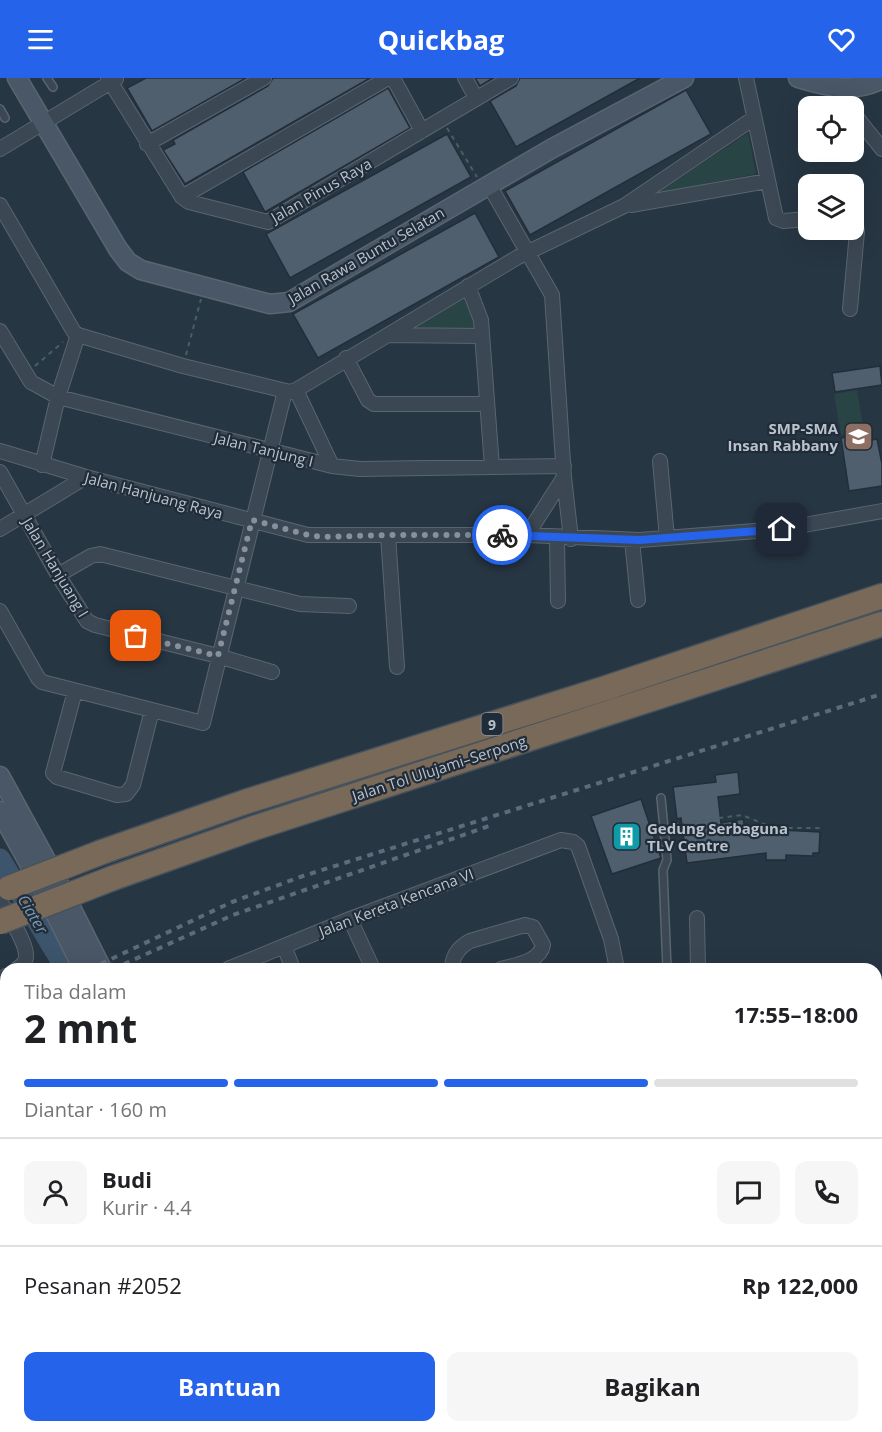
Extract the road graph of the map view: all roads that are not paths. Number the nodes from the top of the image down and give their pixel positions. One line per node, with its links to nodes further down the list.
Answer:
1 (17, 78): 20 (street, Jalan Rawa Buntu Selatan)
2 (47, 78): 13 (lane)
3 (264, 78): 23 (street)
4 (388, 78): 28 (street)
5 (393, 78): 22 (street)
6 (465, 78): 16 (street)
7 (511, 78): 16 (street, Jalan Pinus Raya)
8 (684, 78): 27 (street, Jalan Rawa Buntu Selatan)
9 (746, 78): 19 (street)
10 (798, 78): 14 (street)
11 (112, 79): 20 (street); 23 (street)
12 (882, 79): 14 (street)
13 (53, 87)
14 (835, 88): 15 (street)
15 (841, 96)
16 (476, 98): 22 (street, Jalan Pinus Raya)
17 (0, 110): 18 (lane)
18 (5, 118)
19 (754, 118): 26 (street); 30 (street)
20 (44, 122): 25 (street); 27 (street, Jalan Rawa Buntu Selatan)
21 (864, 126): 24 (street)
22 (422, 131): 28 (street, Jalan Pinus Raya)
23 (147, 144): 28 (street)
24 (882, 148)
25 (0, 149)
26 (768, 181): 30 (street); 31 (street)
27 (486, 186): 33 (street)
28 (182, 197)
29 (0, 205): 37 (street)
30 (624, 206): 33 (street)
31 (798, 220)
32 (856, 240): 35 (street)
33 (526, 252): 34 (street); 51 (street)
34 (468, 286): 38 (street); 39 (street)
35 (850, 309)
36 (0, 331): 42 (street, Jalan Tanjung I)
37 (76, 333): 41 (street); 42 (street)
38 (386, 335): 39 (street); 40 (street)
39 (482, 336): 43 (street)
40 (346, 358): 41 (street); 43 (street)
41 (291, 390): 45 (street); 48 (street)
42 (58, 397): 45 (street, Jalan Tanjung I); 47 (street)
43 (487, 404): 49 (street)
44 (0, 451): 47 (street, Jalan Hanjuang Raya)
45 (271, 451): 48 (street, Jalan Tanjung I); 55 (street)
46 (660, 461): 61 (street)
47 (42, 465): 52 (street, Jalan Hanjuang Raya)
48 (332, 466): 49 (street, Jalan Tanjung I)
49 (492, 467): 51 (street, Jalan Tanjung I)
50 (0, 472): 54 (street, Jalan Hanjuang I)
51 (564, 472): 58 (street); 60 (street)
52 (86, 477): 54 (street); 55 (street, Jalan Hanjuang Raya)
53 (882, 511): 61 (street, Jalan Hanjuang Raya)
54 (23, 515): 56 (street); 63 (street, Jalan Hanjuang I)
55 (252, 520): 57 (street, Jalan Hanjuang Raya); 64 (street)
56 (0, 529)
57 (388, 535): 58 (street, Jalan Hanjuang Raya); 72 (street)
58 (527, 536): 59 (street, Jalan Hanjuang Raya)
59 (557, 538): 60 (street, Jalan Hanjuang Raya); 67 (street)
60 (571, 538): 62 (street, Jalan Hanjuang Raya)
61 (668, 538): 62 (street, Jalan Hanjuang Raya)
62 (632, 540): 66 (street)
63 (58, 575): 64 (street); 71 (street, Jalan Hanjuang I)
64 (236, 587): 68 (street); 71 (street)
65 (882, 596): 80 (highway, Jalan Tol Ulujami–Serpong / 9, bridge)
66 (638, 600)
67 (558, 601)
68 (349, 606)
69 (0, 611): 74 (street)
70 (882, 624): 84 (highway, Jalan Tol Ulujami–Serpong / 9, bridge)
71 (218, 656): 73 (street, Jalan Hanjuang I); 75 (street)
72 (397, 667)
73 (272, 672)
74 (75, 691): 75 (street); 75 (street)
75 (152, 710)
76 (0, 776): 79 (street)
77 (661, 798): 95 (lane)
78 (0, 811): 79 (street)
79 (50, 884): 87 (street); 88 (street)
80 (0, 891)
81 (0, 901): 86 (street)
82 (697, 918): 96 (street)
83 (350, 919): 85 (street, Jalan Kereta Kencana VI); 91 (street); 94 (street, Jalan Kereta Kencana VI)
84 (0, 922)
85 (284, 946): 89 (street, Jalan Kereta Kencana VI); 90 (street)
86 (23, 963)
87 (81, 963)
88 (98, 963)
89 (243, 963)
90 (291, 963)
91 (370, 963)
92 (453, 963): 93 (street)
93 (521, 963)
94 (616, 963)
95 (667, 963)
96 (698, 963)

